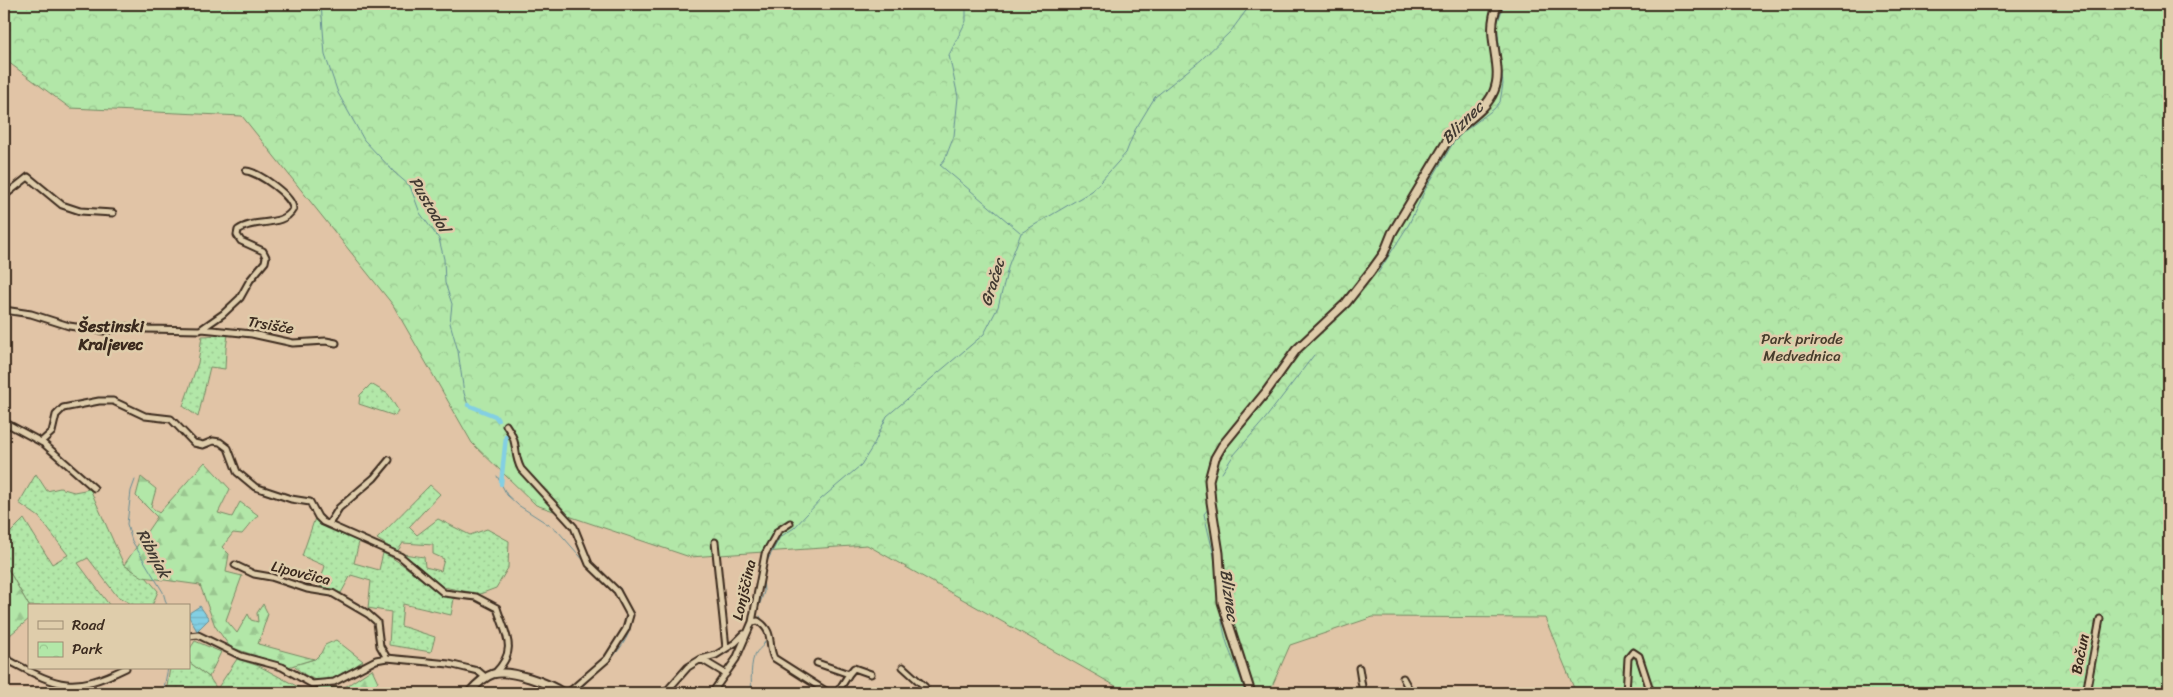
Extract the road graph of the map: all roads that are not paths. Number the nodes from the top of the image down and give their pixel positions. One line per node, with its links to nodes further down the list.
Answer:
1 (1498, 4): 45 (main road)
2 (246, 171): 6 (street)
3 (4, 196): 4 (street)
4 (113, 213)
5 (4, 310): 6 (street)
6 (202, 329): 7 (street, Trsišče)
7 (336, 343)
8 (4, 422): 10 (street)
9 (506, 425): 39 (street)
10 (41, 442): 12 (street); 14 (street)
11 (390, 460): 14 (street)
12 (94, 488)
13 (790, 523): 18 (street, Lonjščina)
14 (329, 524): 26 (street)
15 (714, 542): 21 (street)
16 (235, 565): 23 (street, Lipovčica)
17 (2100, 619): 50 (street, Bačun)
18 (752, 622): 19 (street, Lonjščina); 42 (street)
19 (748, 629): 21 (street); 32 (street, Lonjščina)
20 (192, 635): 23 (street)
21 (726, 648): 24 (street)
22 (4, 658): 29 (street)
23 (387, 658): 35 (street)
24 (701, 659): 32 (street); 40 (street)
25 (817, 663): 33 (street)
26 (504, 664): 30 (street); 31 (street)
27 (903, 667): 44 (street)
28 (1359, 668): 46 (street)
29 (121, 670)
30 (495, 673): 31 (main road); 35 (main road)
31 (506, 673): 38 (main road)
32 (726, 674): 41 (street, Lonjščina)
33 (849, 674): 34 (street); 43 (street)
34 (871, 674)
35 (486, 677): 37 (main road)
36 (1403, 678): 47 (street)
37 (469, 693)
38 (563, 693)
39 (568, 693)
40 (665, 693)
41 (712, 693)
42 (829, 693)
43 (837, 693)
44 (924, 693)
45 (1251, 693)
46 (1363, 693)
47 (1411, 693)
48 (1626, 693): 49 (street)
49 (1652, 693)
50 (2086, 693)

